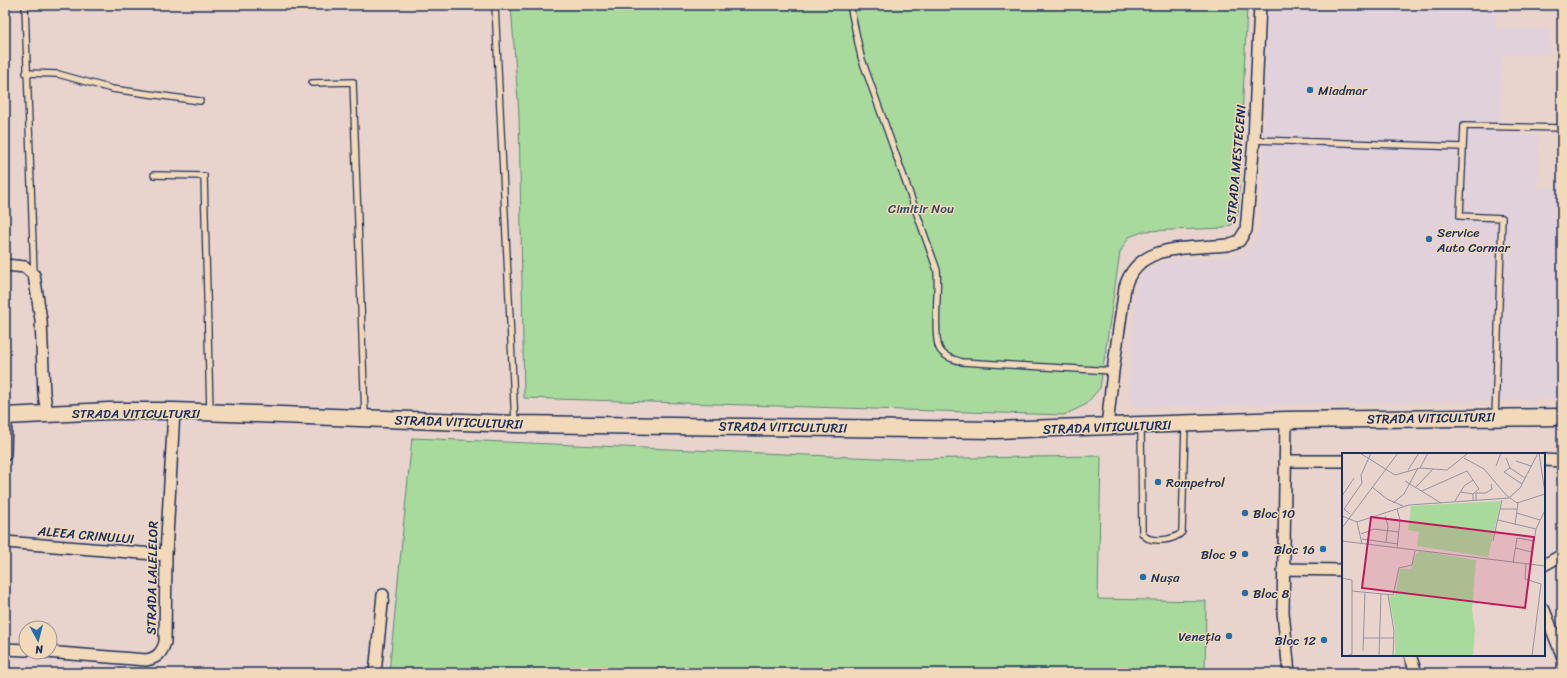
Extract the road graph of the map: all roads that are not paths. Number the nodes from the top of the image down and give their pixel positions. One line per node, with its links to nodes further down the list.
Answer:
1 (25, 5): 5 (lane)
2 (495, 5): 23 (lane)
3 (850, 5): 14 (lane)
4 (1260, 5): 9 (street, STRADA MESTECENI)
5 (26, 73): 7 (lane); 13 (lane)
6 (312, 83): 21 (lane)
7 (200, 101)
8 (1562, 128): 10 (lane)
9 (1254, 140): 10 (lane); 14 (street, STRADA MESTECENI)
10 (1463, 147): 19 (lane)
11 (154, 175): 16 (lane)
12 (5, 265): 13 (street)
13 (34, 275): 17 (street)
14 (1113, 371): 26 (street, STRADA MESTECENI)
15 (174, 411): 16 (main road, STRADA VITICULTURII); 17 (main road, STRADA VITICULTURII); 33 (street, STRADA LALELELOR)
16 (210, 412): 21 (main road, STRADA VITICULTURII)
17 (47, 414): 18 (main road, STRADA VITICULTURII)
18 (6, 416): 27 (street)
19 (1495, 417): 20 (main road, STRADA VITICULTURII); 22 (main road, STRADA VITICULTURII)
20 (1562, 417)
21 (365, 418): 23 (main road, STRADA VITICULTURII)
22 (1286, 420): 24 (main road, STRADA VITICULTURII); 29 (street)
23 (515, 424): 26 (main road, STRADA VITICULTURII)
24 (1185, 424): 25 (main road, STRADA VITICULTURII); 25 (lane)
25 (1141, 426): 26 (main road, STRADA VITICULTURII)
26 (1107, 427)
27 (5, 455)
28 (1545, 460): 31 (street)
29 (1285, 461): 30 (street); 36 (street)
30 (1342, 461)
31 (1562, 461)
32 (5, 542): 33 (street, ALEEA CRINULUI)
33 (166, 555): 42 (street, STRADA LALELELOR)
34 (1562, 555): 35 (street)
35 (1545, 564)
36 (1283, 568): 37 (street); 46 (street)
37 (1342, 570)
38 (383, 595): 45 (street)
39 (1545, 612): 43 (street)
40 (5, 649): 41 (street)
41 (18, 650)
42 (58, 653)
43 (1562, 655)
44 (1410, 656): 47 (street)
45 (375, 673)
46 (1289, 673)
47 (1416, 673)

